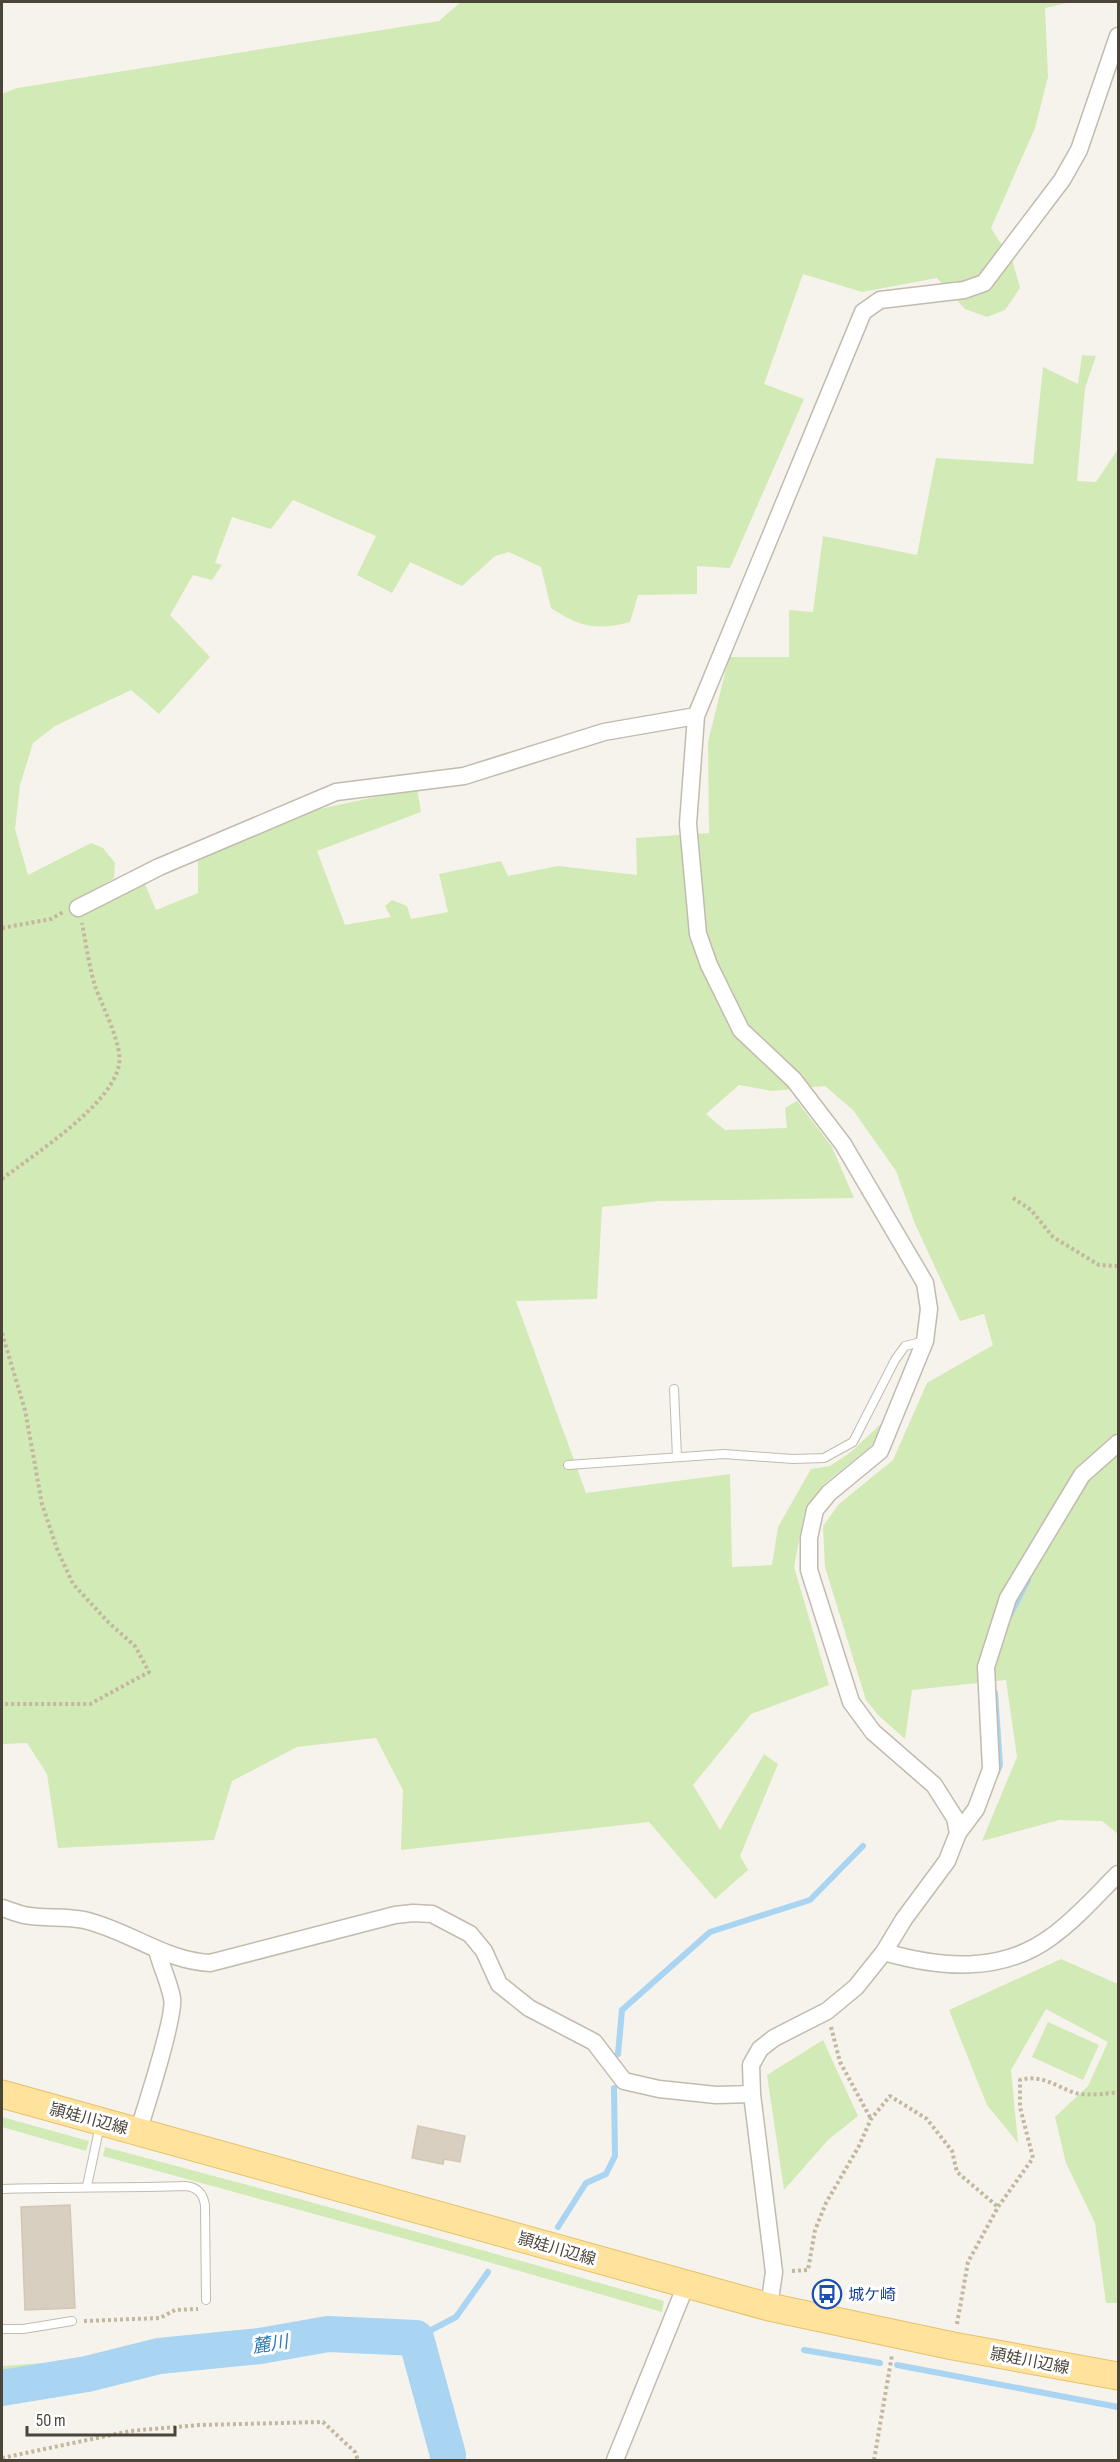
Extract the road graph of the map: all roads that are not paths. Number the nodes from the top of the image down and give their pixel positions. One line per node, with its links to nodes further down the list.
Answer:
1 (1119, 36): 2 (street)
2 (696, 716): 3 (street); 4 (street)
3 (78, 908)
4 (925, 1341): 7 (lane); 9 (street)
5 (674, 1389): 7 (lane)
6 (1119, 1443): 9 (street)
7 (677, 1457): 8 (lane)
8 (568, 1465)
9 (958, 1833): 13 (street)
10 (1119, 1874): 13 (street)
11 (2, 1908): 12 (street)
12 (157, 1950): 15 (street); 17 (street)
13 (884, 1952): 15 (street)
14 (2, 2094): 16 (main road, 頴娃川辺線)
15 (752, 2094): 22 (street)
16 (101, 2122): 17 (main road, 頴娃川辺線); 18 (lane)
17 (138, 2132): 20 (main road, 頴娃川辺線)
18 (87, 2186): 19 (lane); 21 (lane)
19 (2, 2189)
20 (686, 2285): 22 (main road, 頴娃川辺線); 26 (street)
21 (206, 2300)
22 (769, 2307): 25 (main road, 頴娃川辺線)
23 (72, 2321): 24 (lane)
24 (2, 2329)
25 (1119, 2376)
26 (615, 2460)

